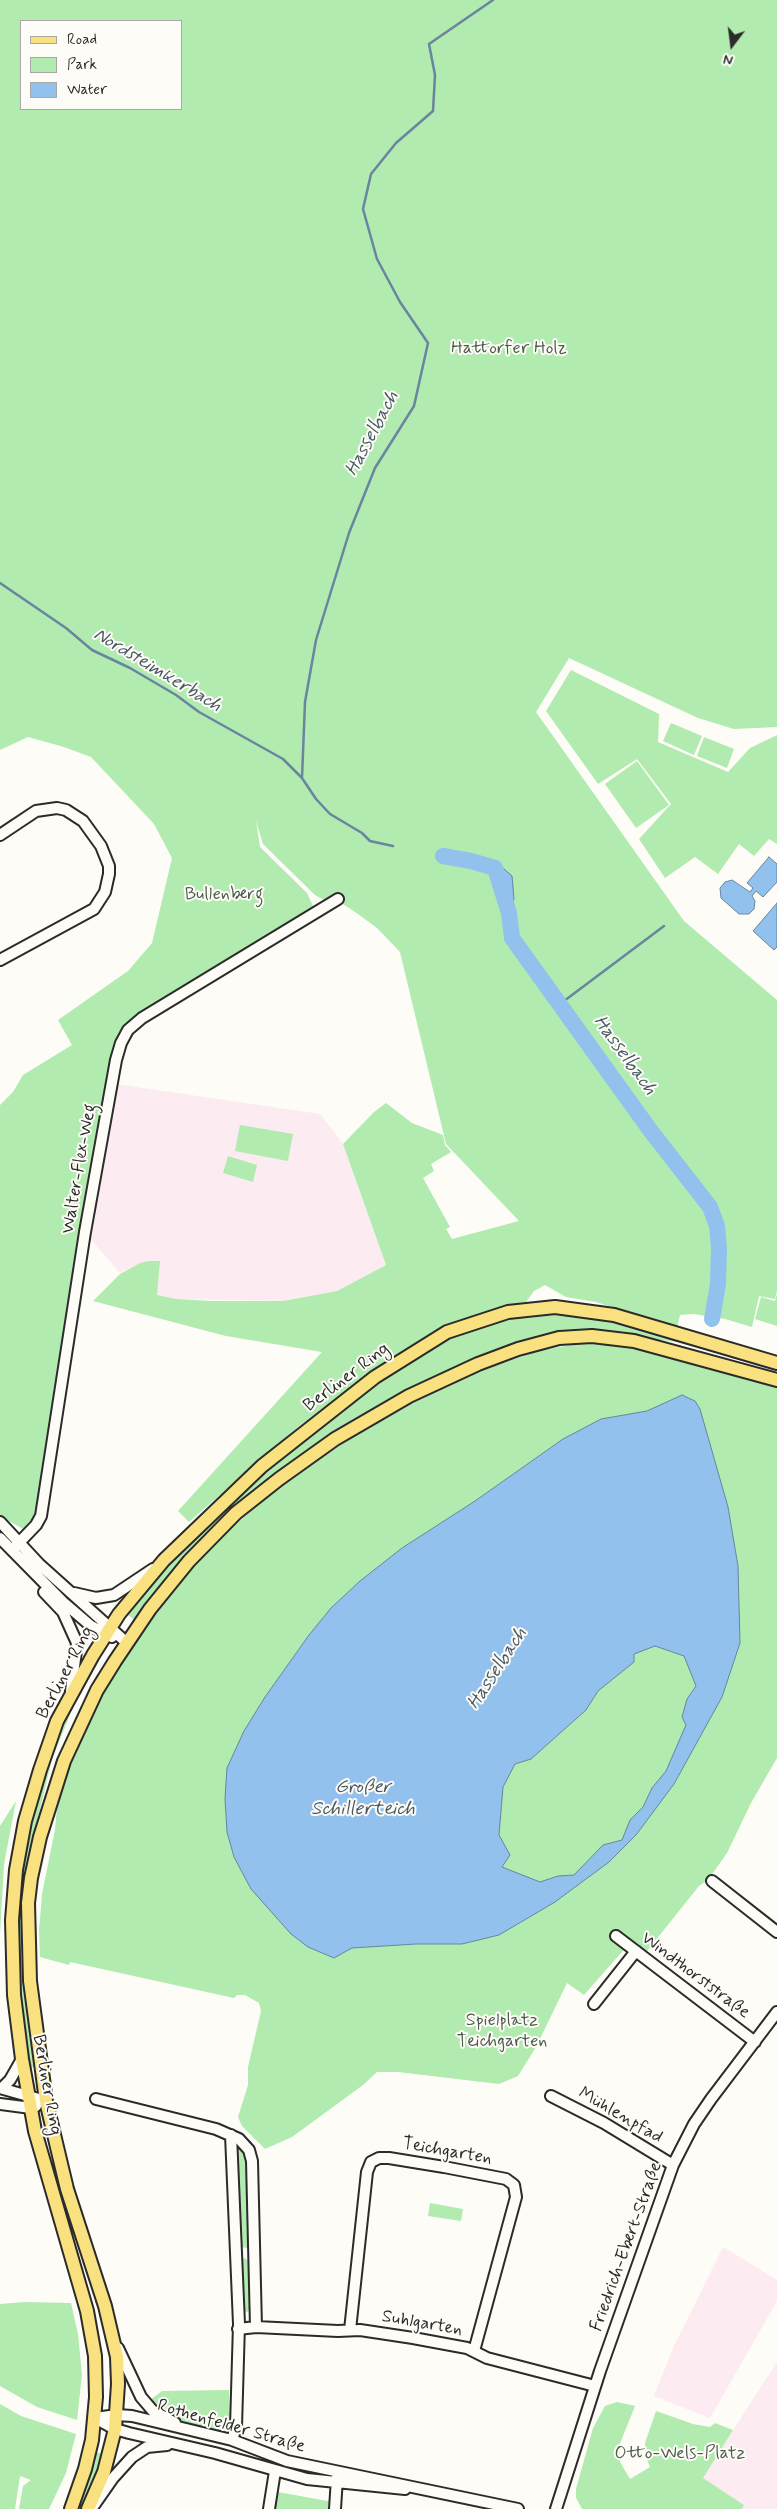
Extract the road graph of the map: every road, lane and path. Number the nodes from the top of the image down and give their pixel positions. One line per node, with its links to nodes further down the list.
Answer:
1 (0, 835): 3 (street)
2 (338, 899): 8 (street, Walter-Flex-Weg)
3 (0, 960)
4 (777, 1363): 9 (main road, Berliner Ring)
5 (777, 1380): 13 (main road, Berliner Ring)
6 (0, 1522): 8 (street)
7 (0, 1538): 8 (street)
8 (15, 1547): 10 (street); 11 (street)
9 (164, 1560): 11 (street); 12 (main road, Berliner Ring)
10 (31, 1572): 12 (street); 14 (street)
11 (68, 1591): 12 (street)
12 (108, 1631): 13 (street); 14 (main road, Berliner Ring)
13 (126, 1642): 27 (main road, Berliner Ring)
14 (70, 1694): 22 (main road, Berliner Ring)
15 (712, 1881): 16 (street)
16 (777, 1932)
17 (616, 1936): 18 (street, Windthorststraße)
18 (636, 1952): 19 (street); 21 (street, Windthorststraße)
19 (594, 2004)
20 (776, 2016): 21 (street, Friedrich-Ebert-Straße)
21 (755, 2042): 31 (street, Friedrich-Ebert-Straße)
22 (22, 2059): 23 (street); 24 (main road, Berliner Ring)
23 (1, 2088): 24 (street)
24 (28, 2095): 27 (street); 29 (main road, Berliner Ring)
25 (551, 2096): 31 (street, Mühlenpfad)
26 (96, 2099): 30 (street)
27 (46, 2101): 29 (street); 37 (main road, Berliner Ring)
28 (0, 2104): 29 (street)
29 (31, 2108): 41 (main road, Berliner Ring)
30 (235, 2137): 32 (street); 33 (street)
31 (673, 2165): 39 (street, Friedrich-Ebert-Straße)
32 (235, 2255): 33 (street); 35 (street)
33 (253, 2255): 34 (street)
34 (256, 2327): 35 (street, Suhlgarten); 36 (street, Suhlgarten)
35 (238, 2329): 44 (street)
36 (350, 2330): 38 (street, Suhlgarten); 38 (street, Teichgarten)
37 (113, 2337): 40 (main road, Berliner Ring); 43 (street)
38 (474, 2351): 39 (street, Suhlgarten)
39 (595, 2386): 57 (street, Friedrich-Ebert-Straße)
40 (117, 2415): 41 (street, Rothenfelder Straße); 42 (main road, Berliner Ring); 43 (street, Rothenfelder Straße)
41 (95, 2418): 42 (street, Rothenfelder Straße); 52 (main road, Berliner Ring)
42 (115, 2429): 45 (street, Rothenfelder Straße); 53 (main road, Berliner Ring)
43 (190, 2430): 44 (street, Rothenfelder Straße)
44 (232, 2440): 46 (street); 47 (street, Rothenfelder Straße)
45 (184, 2445): 46 (street, Rothenfelder Straße); 53 (street)
46 (215, 2453): 48 (street, Rothenfelder Straße)
47 (287, 2461): 48 (street); 49 (street, Rothenfelder Straße)
48 (275, 2471): 50 (street, Rothenfelder Straße); 54 (street, Rothenfelder Straße)
49 (336, 2472): 50 (street); 51 (street, Rothenfelder Straße)
50 (338, 2483): 51 (street, Rothenfelder Straße); 55 (street)
51 (413, 2489): 56 (street, Rothenfelder Straße)
52 (71, 2509)
53 (90, 2509)
54 (269, 2509)
55 (335, 2509)
56 (518, 2509)
57 (556, 2509)

